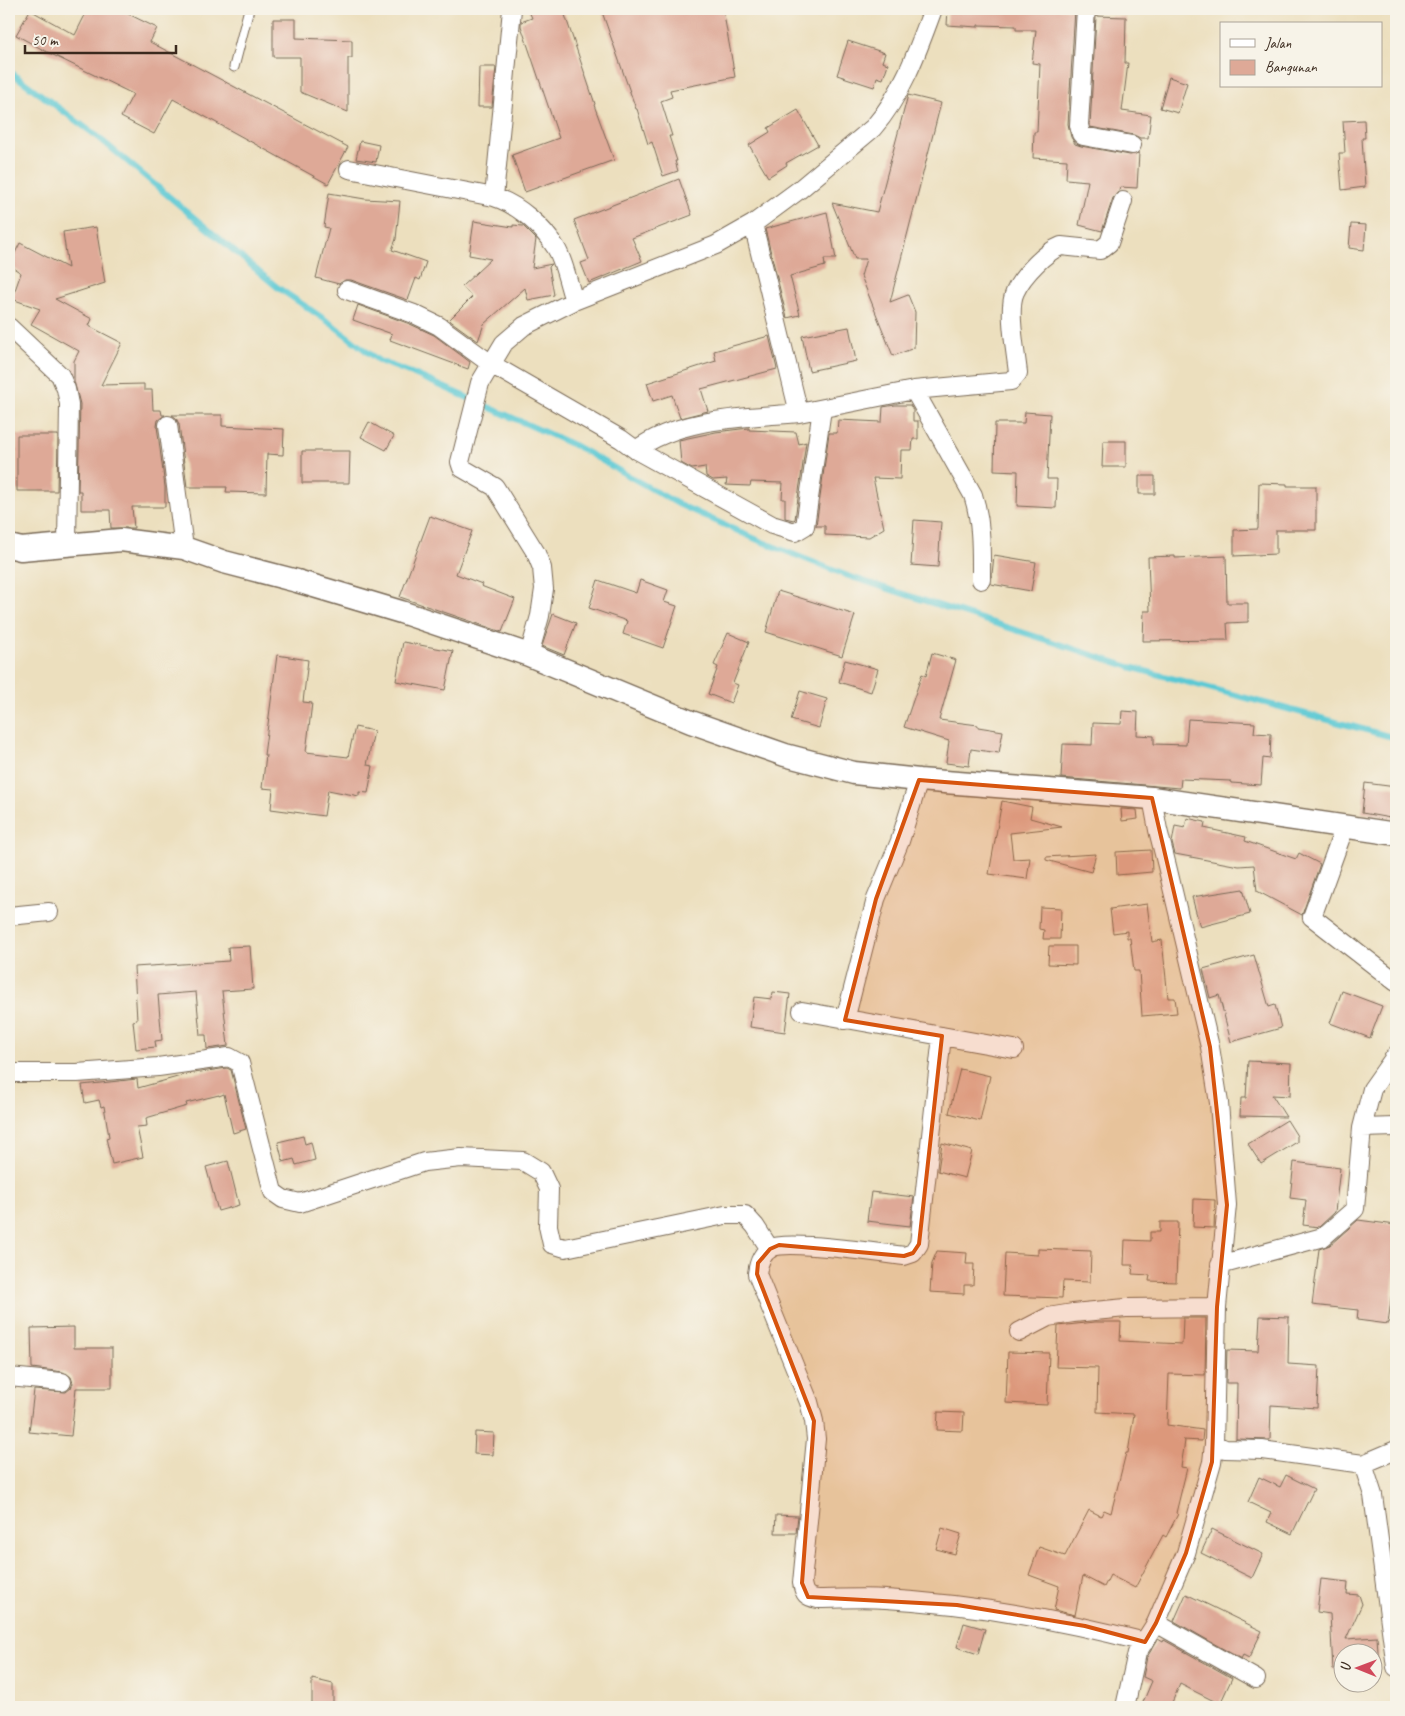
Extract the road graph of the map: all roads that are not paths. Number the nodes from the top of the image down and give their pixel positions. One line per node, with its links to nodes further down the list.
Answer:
1 (249, 9): 5 (lane)
2 (512, 9): 8 (street)
3 (933, 9): 10 (street)
4 (1086, 9): 6 (street)
5 (234, 67)
6 (1132, 145)
7 (348, 169): 8 (street)
8 (494, 197): 12 (street)
9 (1123, 201): 15 (street)
10 (753, 224): 12 (street); 16 (street)
11 (347, 290): 14 (street)
12 (574, 301): 14 (street)
13 (14, 332): 20 (street)
14 (491, 364): 19 (street); 24 (street)
15 (914, 390): 17 (street); 23 (street)
16 (798, 406): 17 (street); 19 (street)
17 (822, 409): 19 (street)
18 (168, 425): 22 (street)
19 (628, 444)
20 (67, 545): 21 (street); 22 (street)
21 (15, 547)
22 (184, 548): 24 (street)
23 (981, 580)
24 (529, 655): 25 (street)
25 (919, 780): 26 (street); 33 (street)
26 (1152, 798): 27 (street); 41 (street)
27 (1345, 826): 28 (street); 31 (street)
28 (1396, 834)
29 (49, 912): 30 (street)
30 (9, 916)
31 (1396, 982)
32 (802, 1011): 33 (street)
33 (845, 1020): 34 (street)
34 (942, 1036): 35 (street); 40 (street)
35 (1014, 1049)
36 (1396, 1055): 39 (street)
37 (9, 1073): 40 (street)
38 (1396, 1127): 39 (street)
39 (1362, 1128): 41 (street)
40 (770, 1249): 50 (street)
41 (1220, 1265): 42 (street)
42 (1217, 1307): 43 (street); 46 (street)
43 (1019, 1332)
44 (9, 1377): 45 (street)
45 (62, 1382)
46 (1214, 1444): 48 (street); 49 (street)
47 (1396, 1450): 48 (street)
48 (1363, 1464): 51 (street)
49 (1156, 1623): 50 (street); 52 (street)
50 (1145, 1642): 53 (street)
51 (1396, 1667)
52 (1256, 1679)
53 (1125, 1707)

